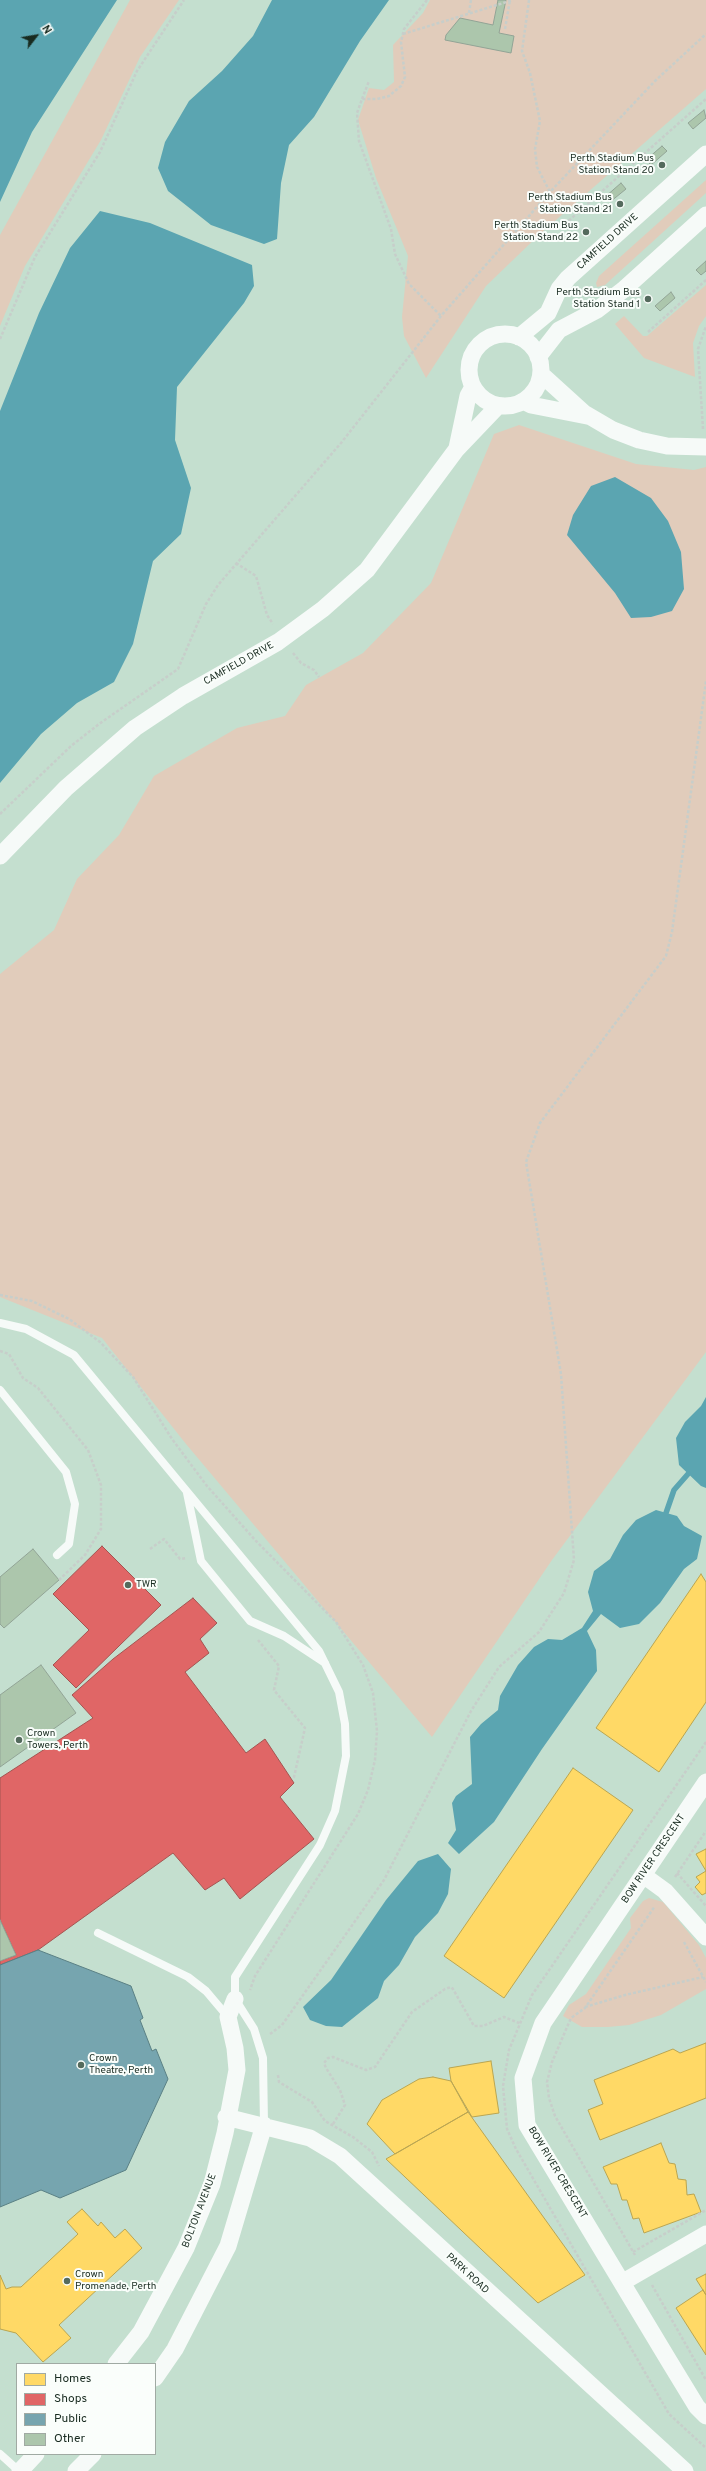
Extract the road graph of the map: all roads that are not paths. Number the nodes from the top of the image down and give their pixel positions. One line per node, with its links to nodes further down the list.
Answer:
1 (706, 154): 3 (street, CAMFIELD DRIVE)
2 (706, 215): 4 (street)
3 (519, 337): 4 (street); 6 (street)
4 (538, 356): 5 (street)
5 (541, 374): 7 (street); 9 (street)
6 (473, 387): 8 (street); 11 (street)
7 (523, 401): 8 (street); 9 (street)
8 (498, 406): 11 (street)
9 (591, 417): 10 (street)
10 (705, 440)
11 (456, 450): 12 (street, CAMFIELD DRIVE)
12 (0, 856)
13 (0, 1323): 15 (lane)
14 (0, 1390): 16 (lane)
15 (186, 1490): 17 (lane); 17 (lane)
16 (57, 1555)
17 (325, 1663): 22 (lane)
18 (706, 1782): 19 (street, BOW RIVER CRESCENT)
19 (643, 1875): 21 (street); 27 (street, BOW RIVER CRESCENT)
20 (98, 1933): 23 (lane, BOLTON AVENUE)
21 (706, 1938)
22 (234, 1999): 23 (street); 25 (lane)
23 (228, 2017): 24 (street, BOLTON AVENUE)
24 (226, 2117): 25 (street, PARK ROAD); 28 (street, BOLTON AVENUE)
25 (264, 2125): 29 (street); 36 (street, PARK ROAD)
26 (706, 2234): 27 (street)
27 (623, 2282): 30 (street, BOW RIVER CRESCENT)
28 (117, 2363)
29 (156, 2377)
30 (706, 2416)
31 (0, 2454): 34 (lane)
32 (35, 2455): 34 (street)
33 (92, 2455): 35 (street)
34 (19, 2471)
35 (76, 2471)
36 (685, 2471)

